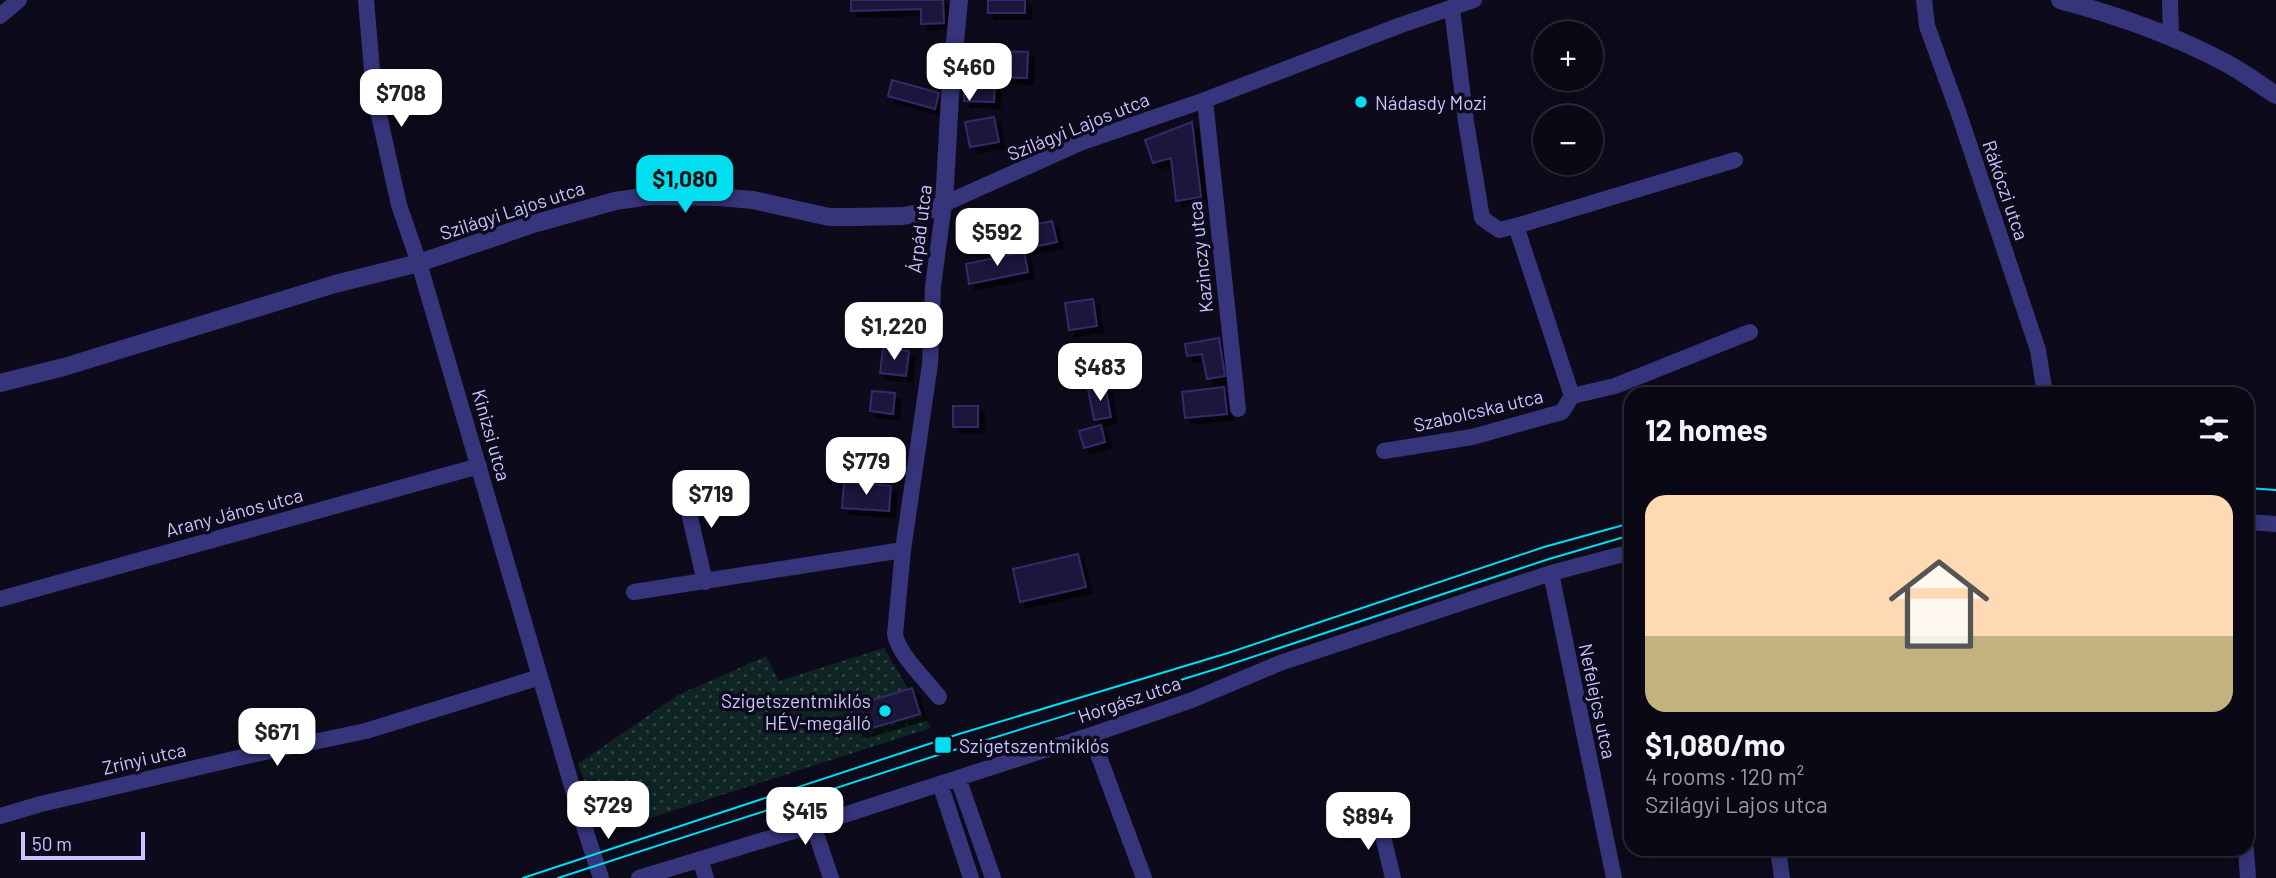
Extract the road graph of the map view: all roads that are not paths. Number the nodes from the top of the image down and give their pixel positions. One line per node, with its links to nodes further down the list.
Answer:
1 (19, 0): 10 (street)
2 (366, 0): 17 (street, Kinizsi utca)
3 (959, 0): 15 (street, Árpád utca)
4 (1474, 0): 9 (street, Szilágyi Lajos utca)
5 (1924, 0): 20 (street, Rákóczi utca)
6 (2060, 0): 8 (street)
7 (2170, 0): 11 (street)
8 (2097, 5): 11 (street)
9 (1452, 9): 13 (street, Szilágyi Lajos utca); 16 (street)
10 (0, 16)
11 (2171, 37): 12 (street)
12 (2276, 94)
13 (1205, 100): 15 (street, Szilágyi Lajos utca); 22 (street, Kazinczy utca)
14 (1735, 160): 16 (street)
15 (944, 205): 17 (street, Szilágyi Lajos utca); 28 (street, Árpád utca)
16 (1516, 226): 21 (street, Szabolcska utca)
17 (419, 263): 19 (street, Szilágyi Lajos utca); 24 (street, Kinizsi utca)
18 (1750, 332): 21 (street, Szabolcska utca)
19 (0, 383)
20 (2044, 387)
21 (1572, 396): 23 (street, Szabolcska utca)
22 (1238, 409)
23 (1384, 451)
24 (479, 466): 33 (street, Arany János utca); 34 (street, Kinizsi utca)
25 (683, 487): 31 (street)
26 (2254, 522): 27 (street)
27 (2276, 524)
28 (903, 550): 31 (street); 35 (street, Árpád utca)
29 (1624, 554): 30 (street, Horgász utca)
30 (1551, 573): 36 (street, Horgász utca); 53 (street, Nefelejcs utca)
31 (705, 582): 32 (street)
32 (634, 592)
33 (0, 599)
34 (540, 677): 39 (street, Zrínyi utca); 45 (street, Kinizsi utca)
35 (939, 697)
36 (1091, 735): 37 (street, Horgász utca); 51 (street)
37 (958, 778): 38 (street, Horgász utca); 50 (street)
38 (940, 784): 41 (street, Horgász utca); 49 (street)
39 (0, 816)
40 (1378, 816): 52 (street)
41 (813, 825): 44 (street, Horgász utca); 48 (street)
42 (1779, 856): 54 (street)
43 (2246, 856): 55 (street)
44 (700, 859): 46 (street, Horgász utca); 47 (street)
45 (601, 878)
46 (639, 878)
47 (706, 878)
48 (831, 878)
49 (971, 878)
50 (993, 878)
51 (1144, 878)
52 (1393, 878)
53 (1615, 878)
54 (1782, 878)
55 (2248, 878)

